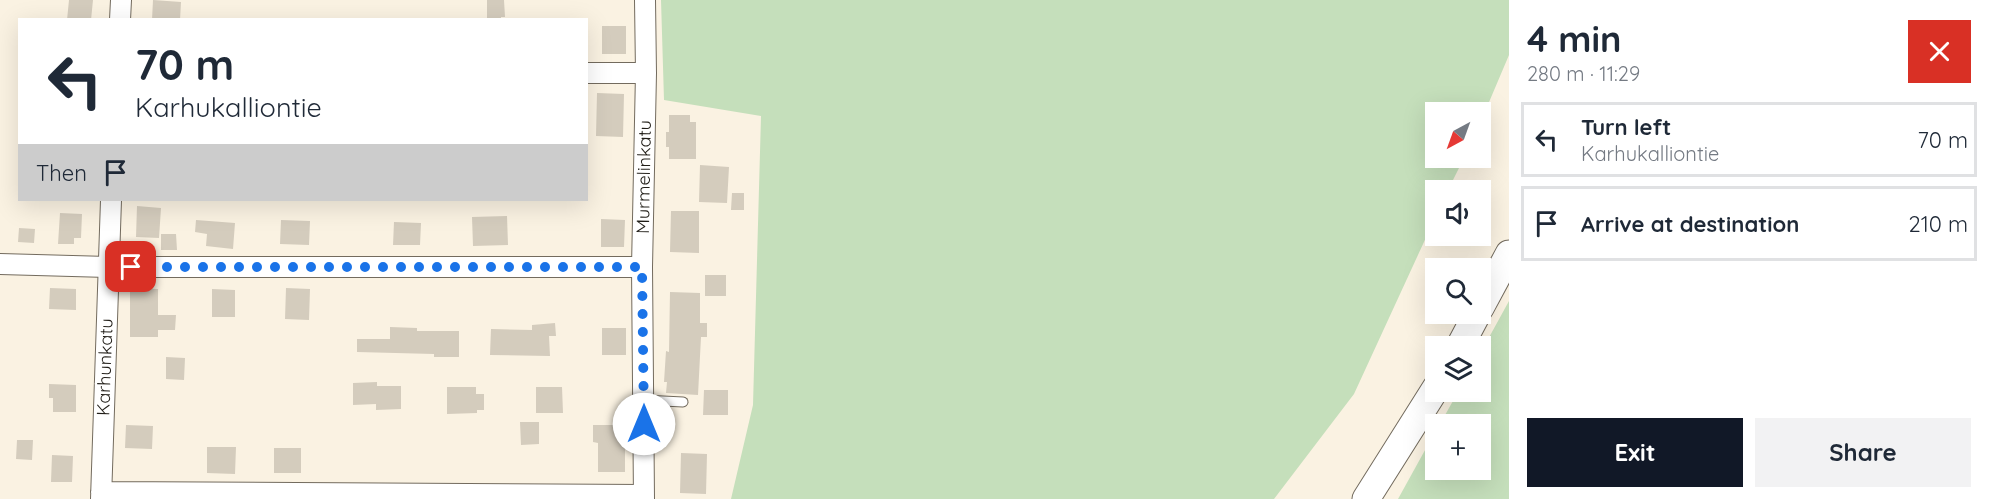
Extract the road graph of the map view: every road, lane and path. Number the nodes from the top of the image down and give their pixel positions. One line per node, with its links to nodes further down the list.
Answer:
1 (121, 0): 3 (street)
2 (645, 0): 5 (street, Murmelinkatu)
3 (120, 18)
4 (588, 73): 5 (street)
5 (646, 73): 10 (street, Murmelinkatu)
6 (111, 201): 9 (street, Karhunkatu)
7 (1509, 254): 11 (street)
8 (0, 264): 9 (street)
9 (108, 267): 10 (street); 15 (street, Karhunkatu)
10 (642, 267): 12 (street, Murmelinkatu)
11 (1491, 288)
12 (643, 400): 13 (lane); 16 (street, Murmelinkatu)
13 (683, 402)
14 (1427, 402): 17 (street)
15 (101, 496): 16 (street)
16 (644, 497)
17 (1366, 499)

